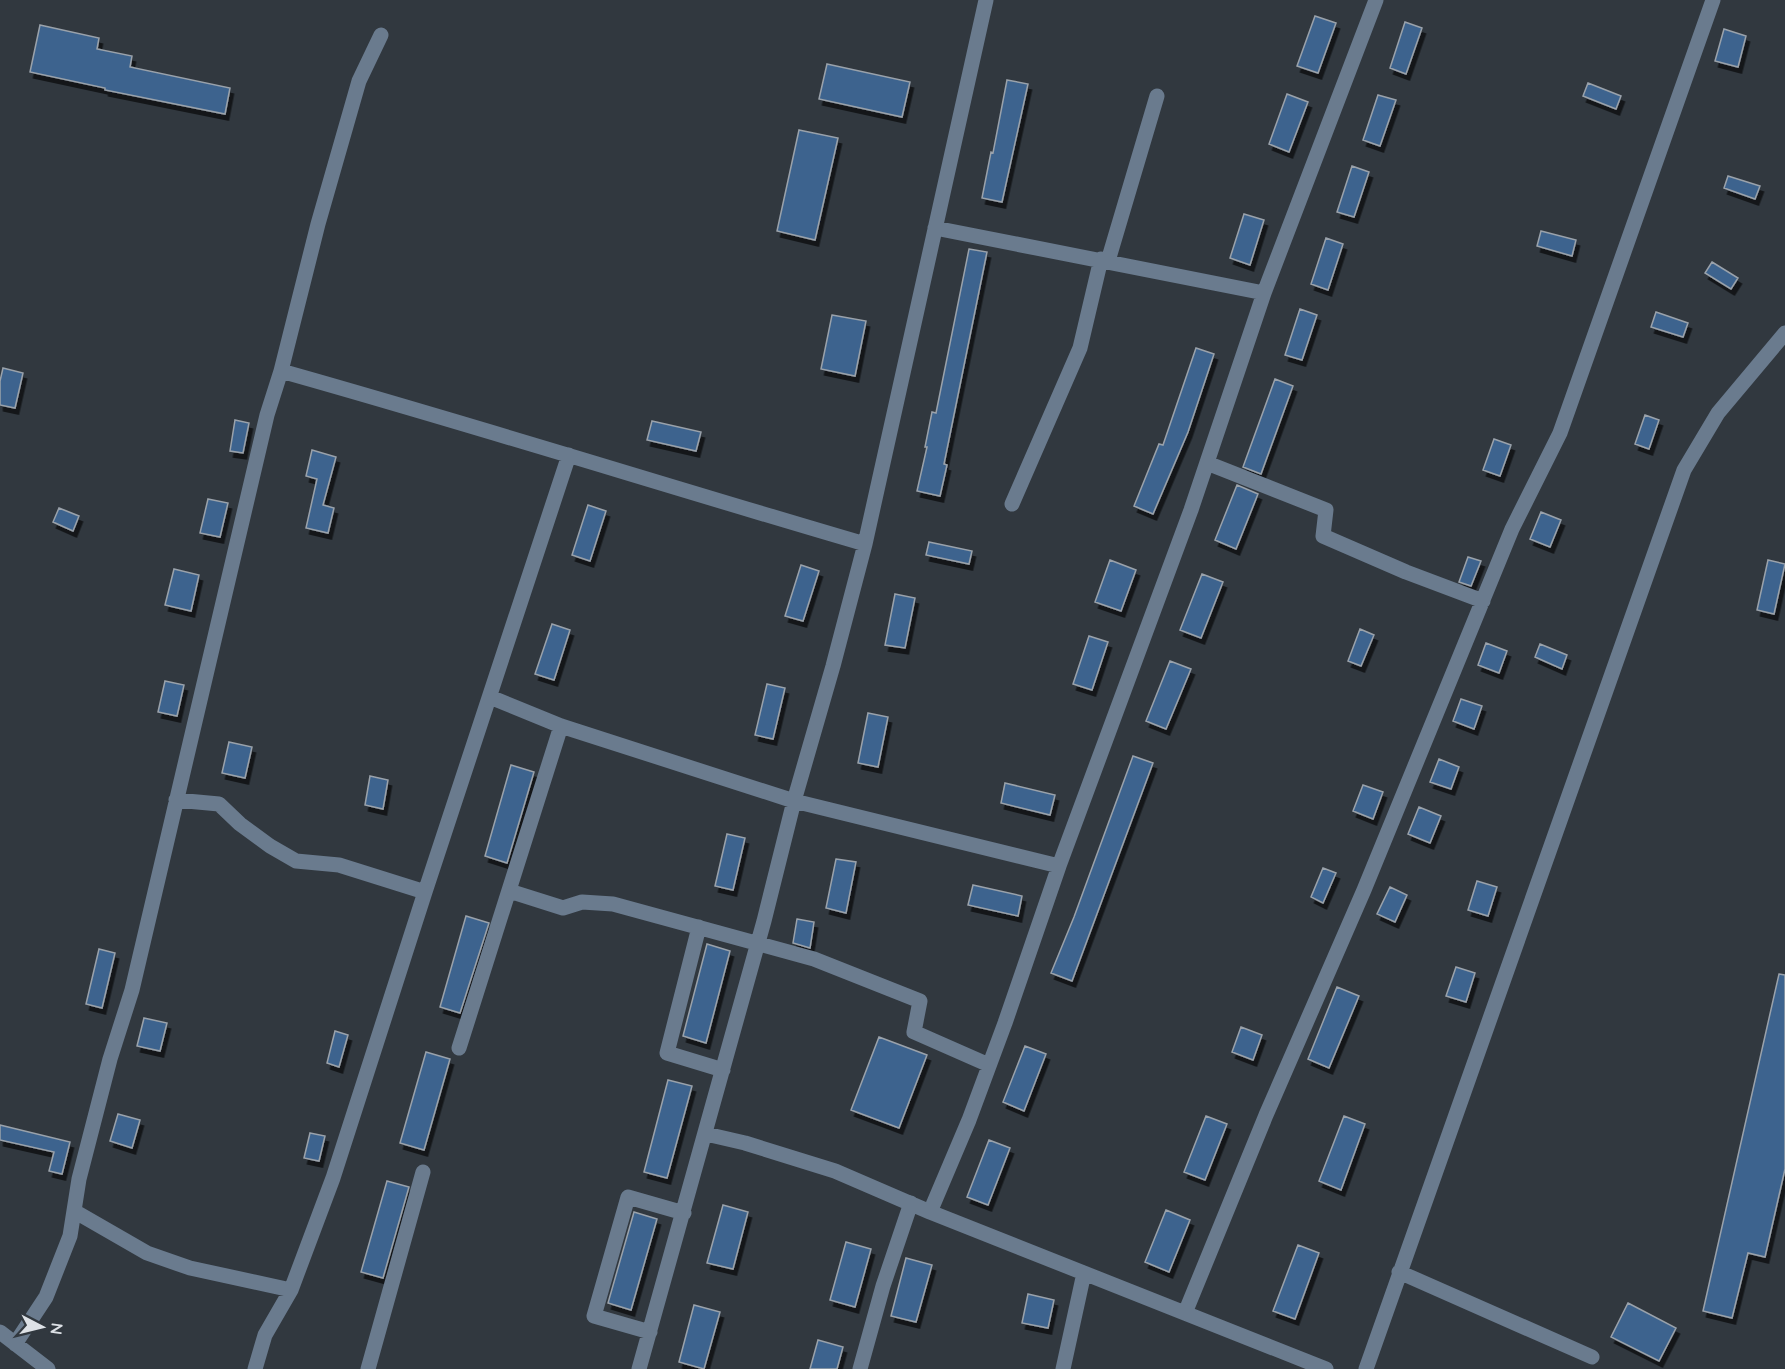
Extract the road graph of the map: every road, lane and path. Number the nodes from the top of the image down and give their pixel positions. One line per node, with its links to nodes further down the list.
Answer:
1 (986, 0): 6 (street)
2 (1375, 0): 8 (street)
3 (1713, 0): 15 (street)
4 (381, 35): 10 (street)
5 (1157, 96): 7 (street)
6 (935, 228): 7 (street); 14 (street)
7 (1105, 260): 8 (street); 13 (street)
8 (1264, 293): 12 (street)
9 (1785, 333): 34 (street)
10 (281, 371): 11 (street); 18 (street)
11 (570, 455): 14 (street); 16 (street)
12 (1206, 463): 15 (street); 20 (street)
13 (1012, 504)
14 (866, 544): 19 (street)
15 (1483, 601): 37 (street)
16 (490, 697): 17 (street); 22 (street)
17 (561, 726): 19 (street); 21 (street)
18 (176, 800): 22 (street); 31 (street)
19 (794, 801): 20 (street); 24 (street)
20 (1059, 866): 26 (street)
21 (509, 891): 23 (street); 25 (street)
22 (425, 892): 36 (street)
23 (699, 927): 24 (street); 27 (street)
24 (758, 945): 26 (street); 27 (street)
25 (459, 1048)
26 (989, 1065): 32 (street)
27 (723, 1070): 28 (street)
28 (706, 1134): 30 (street); 33 (street)
29 (423, 1172): 44 (street)
30 (910, 1203): 32 (street); 46 (street)
31 (74, 1211): 36 (street); 40 (street)
32 (930, 1212): 35 (street)
33 (684, 1213): 39 (street); 39 (street)
34 (1399, 1272): 41 (street); 49 (street)
35 (1084, 1273): 37 (street); 47 (street)
36 (291, 1290): 43 (street)
37 (1185, 1313): 48 (street)
38 (0, 1332): 40 (street)
39 (650, 1332): 45 (street)
40 (15, 1344): 42 (street)
41 (1592, 1357)
42 (48, 1369)
43 (255, 1369)
44 (368, 1369)
45 (639, 1369)
46 (860, 1369)
47 (1063, 1369)
48 (1326, 1369)
49 (1366, 1369)

